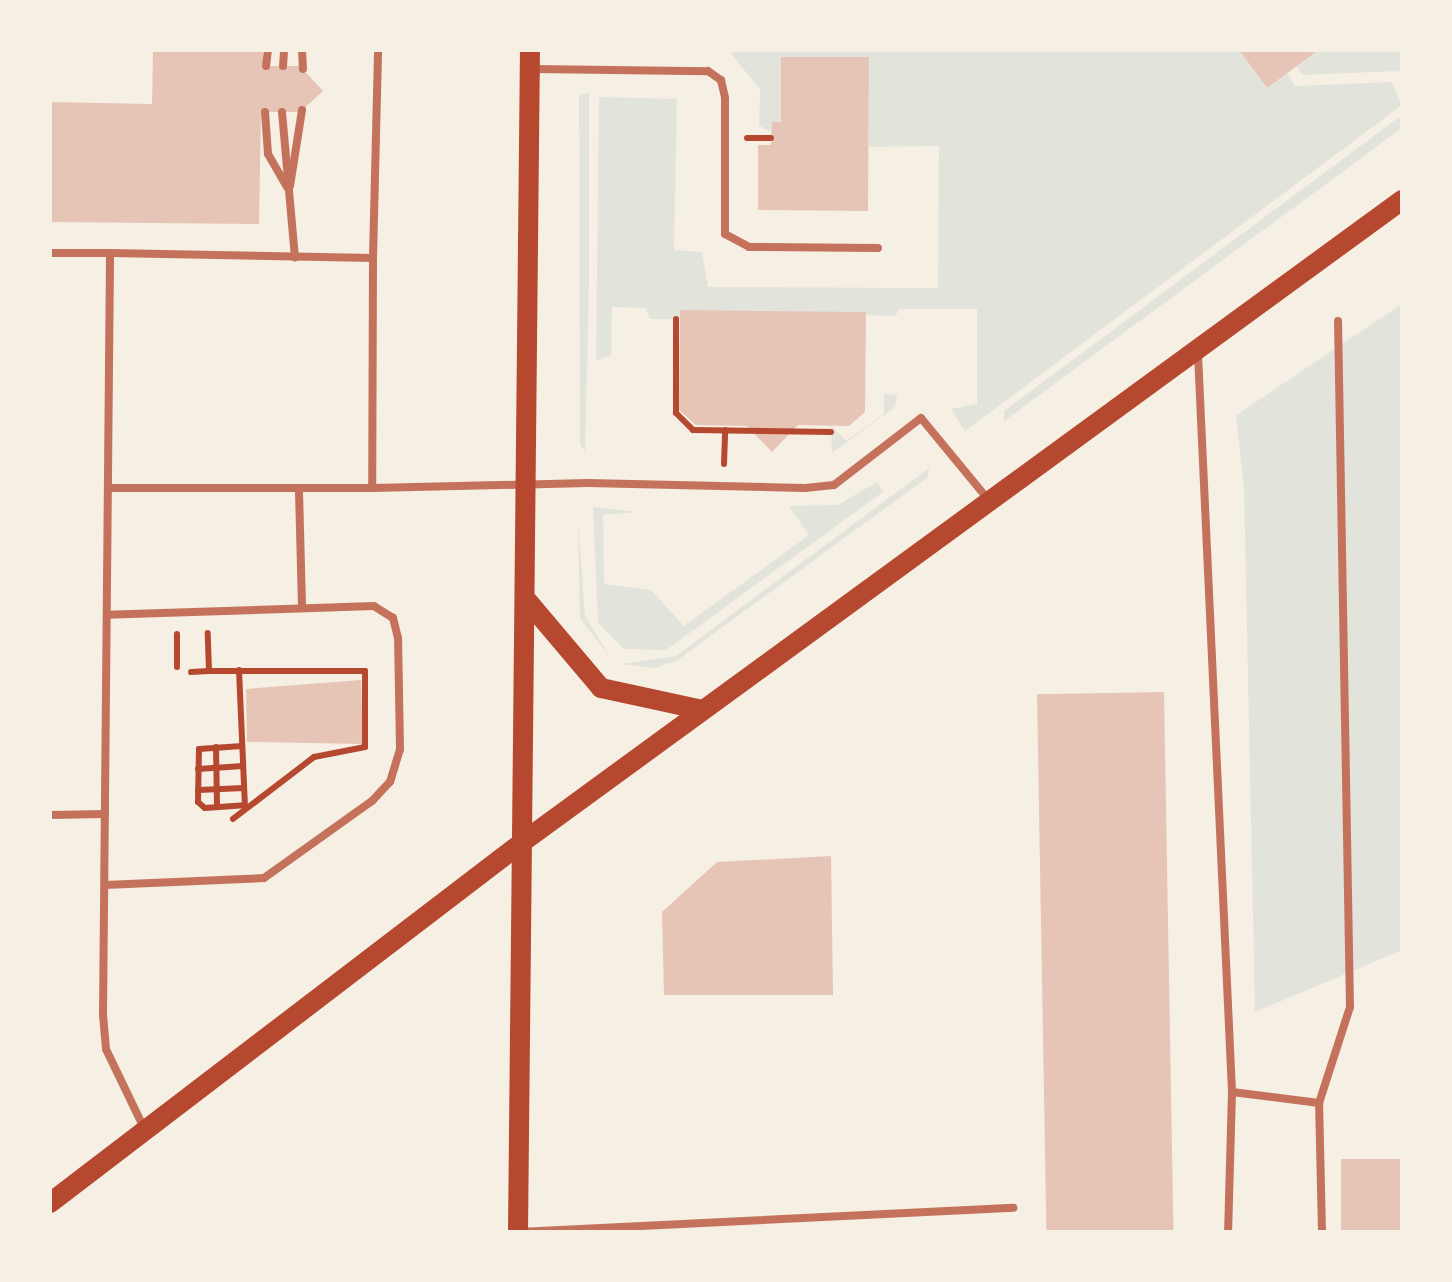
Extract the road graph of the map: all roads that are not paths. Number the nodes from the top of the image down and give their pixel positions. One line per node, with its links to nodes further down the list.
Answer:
1 (268, 50): 6 (lane)
2 (284, 50): 7 (lane)
3 (302, 50): 8 (lane)
4 (378, 50): 18 (lane)
5 (530, 59): 14 (lane); 21 (main road)
6 (266, 66)
7 (283, 66)
8 (303, 69)
9 (302, 110): 12 (lane)
10 (265, 112): 12 (lane)
11 (282, 112): 12 (lane)
12 (289, 191): 17 (lane)
13 (1402, 200): 20 (main road)
14 (878, 248)
15 (50, 252): 16 (lane)
16 (110, 253): 17 (lane); 22 (lane)
17 (295, 256): 18 (lane)
18 (373, 258): 23 (lane)
19 (1338, 321): 35 (lane)
20 (1198, 350): 25 (main road); 34 (lane)
21 (524, 483): 23 (lane); 25 (lane); 26 (main road)
22 (108, 488): 24 (lane); 28 (lane)
23 (372, 488): 24 (lane)
24 (299, 490): 27 (lane)
25 (990, 502): 29 (main road)
26 (525, 598): 29 (main road); 32 (main road)
27 (302, 608): 28 (lane); 33 (lane)
28 (107, 615): 30 (lane)
29 (704, 710): 32 (main road)
30 (105, 814): 31 (lane); 33 (lane)
31 (50, 815)
32 (524, 841): 36 (main road); 40 (main road)
33 (104, 885): 36 (lane)
34 (1232, 1092): 35 (lane); 42 (lane)
35 (1319, 1104): 43 (lane)
36 (145, 1130): 37 (main road)
37 (50, 1203)
38 (1013, 1208): 39 (lane)
39 (739, 1221): 40 (lane); 41 (lane)
40 (518, 1232)
41 (738, 1232)
42 (1228, 1232)
43 (1322, 1232)

